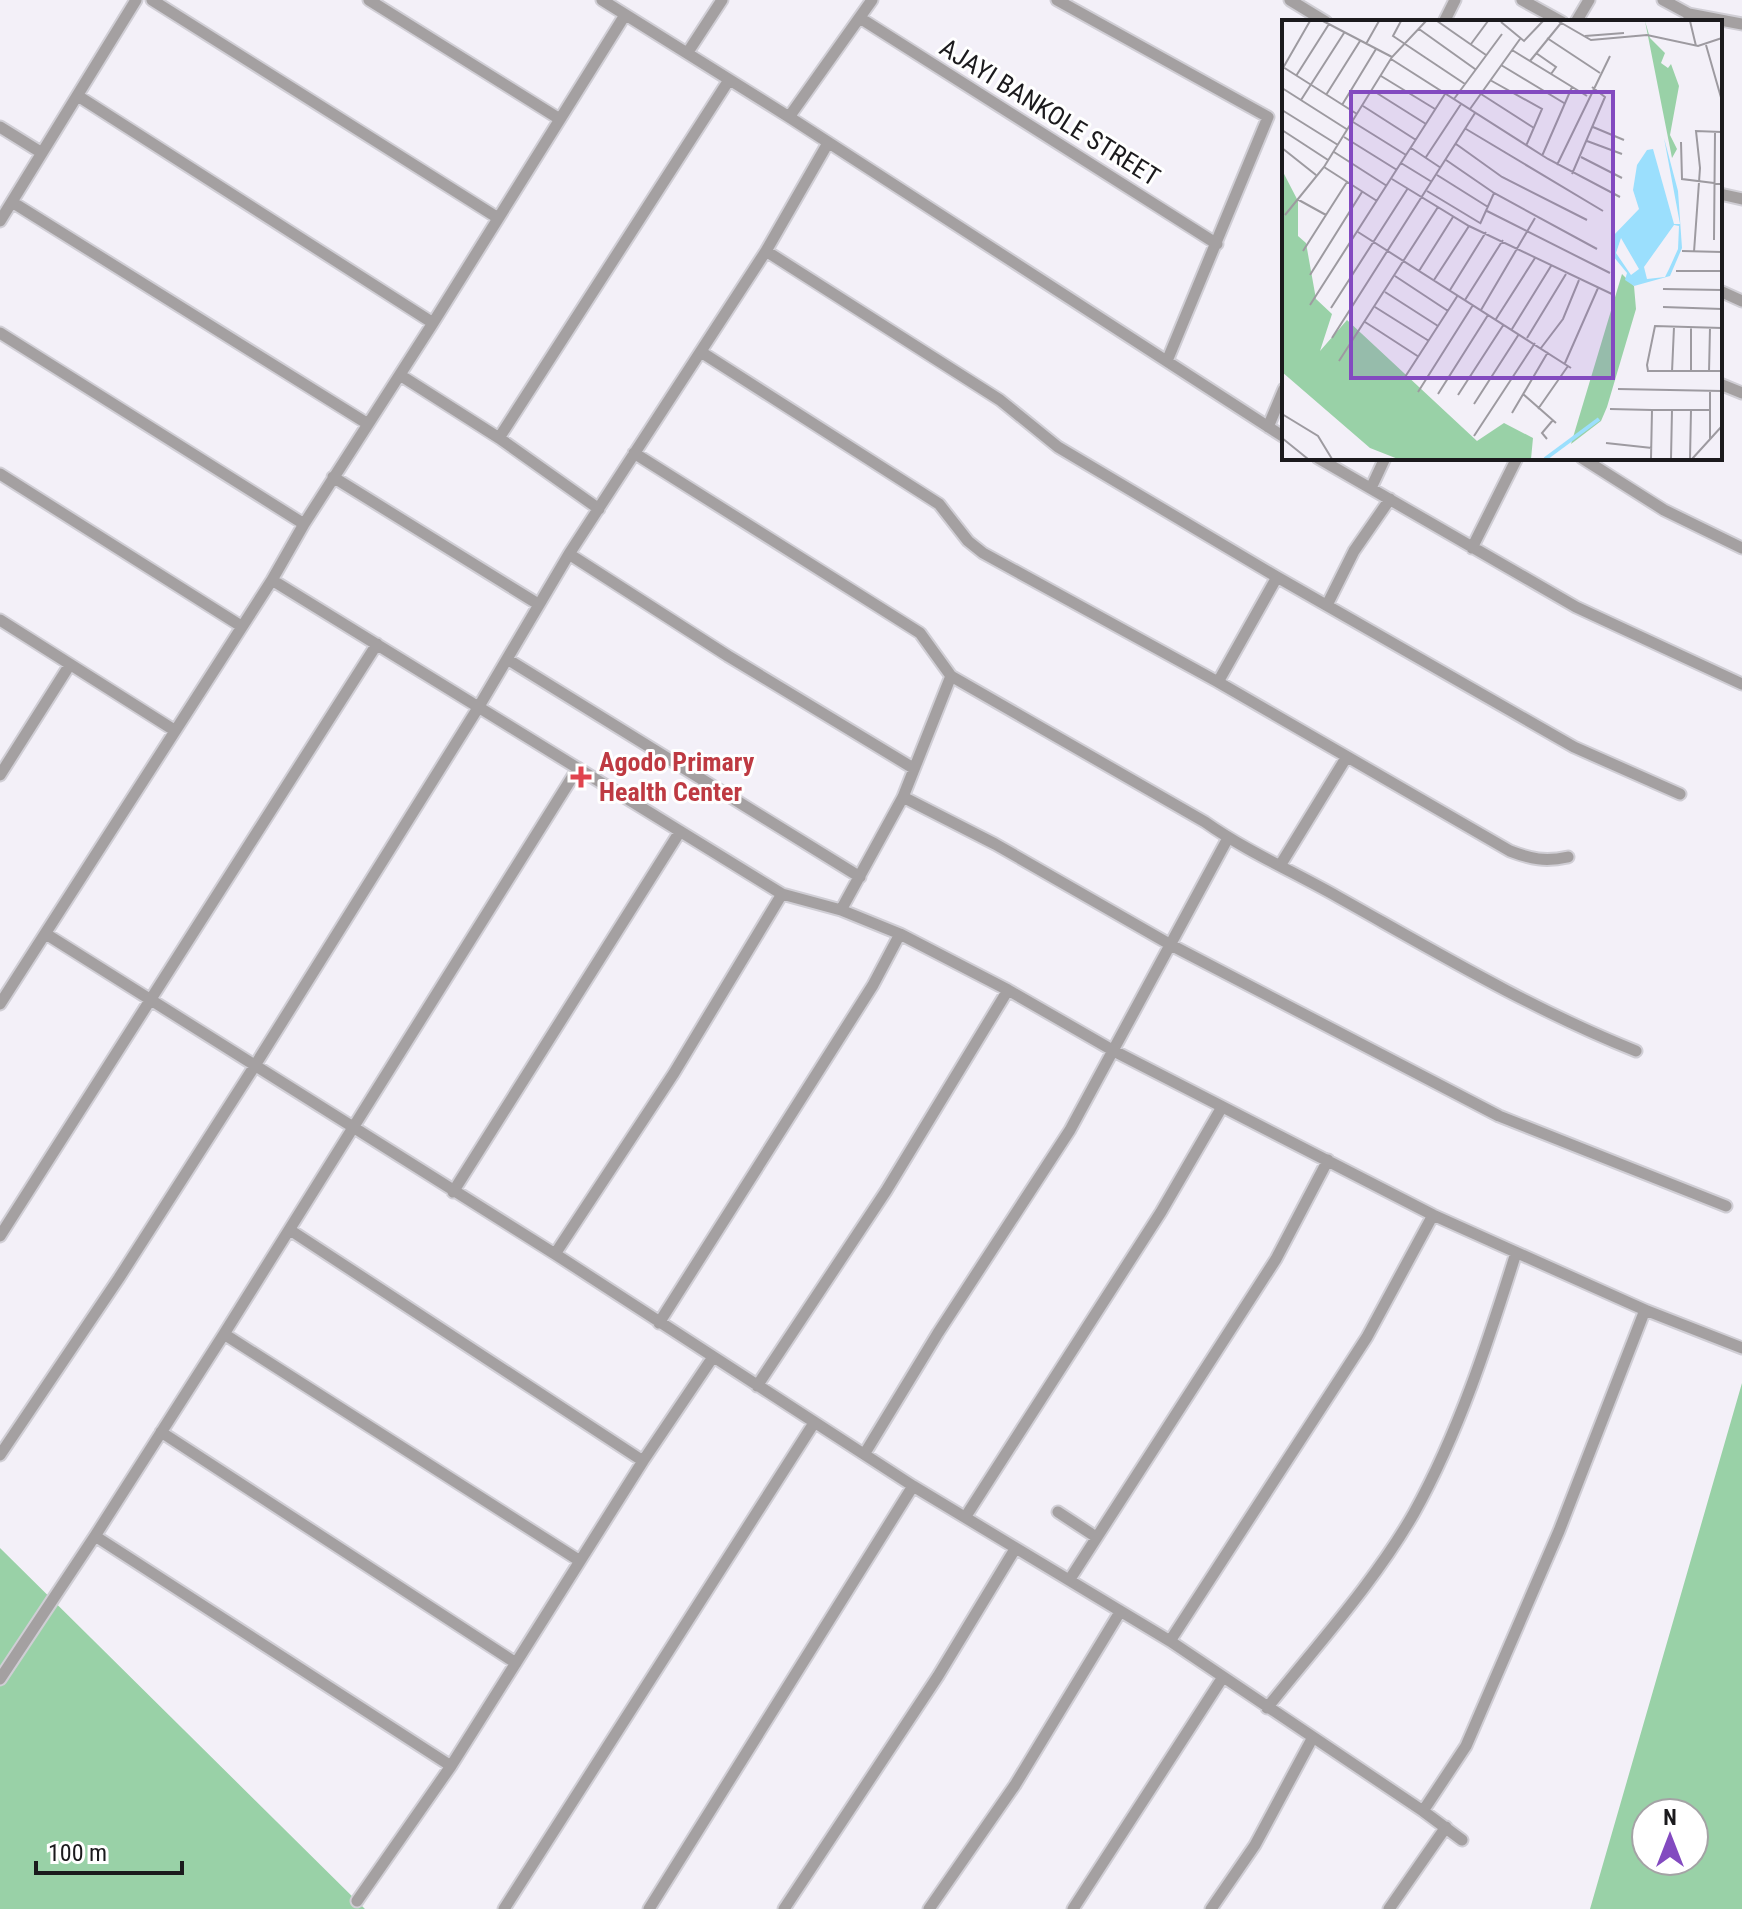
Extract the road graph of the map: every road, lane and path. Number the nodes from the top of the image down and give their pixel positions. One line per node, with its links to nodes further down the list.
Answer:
1 (136, 0): 24 (street)
2 (152, 0): 33 (street)
3 (369, 0): 26 (street)
4 (602, 0): 13 (street)
5 (722, 0): 22 (street)
6 (872, 0): 14 (street)
7 (1057, 0): 35 (street)
8 (1290, 0): 16 (street)
9 (1455, 0): 17 (street)
10 (1522, 0): 18 (street)
11 (1589, 0): 19 (street)
12 (1663, 0): 15 (street)
13 (625, 15): 22 (street); 26 (street)
14 (860, 18): 25 (street); 35 (street, AJAYI BANKOLE STREET)
15 (1689, 18)
16 (1323, 20)
17 (1445, 20)
18 (1558, 20)
19 (1577, 20)
20 (1722, 22): 21 (street)
21 (1742, 24)
22 (688, 52): 23 (street)
23 (729, 80): 25 (street); 50 (street)
24 (78, 96): 29 (street); 39 (street)
25 (789, 117): 28 (street)
26 (558, 118): 33 (street)
27 (0, 127): 29 (street)
28 (828, 143): 36 (street); 42 (street)
29 (42, 153): 32 (street)
30 (1722, 194): 31 (street)
31 (1742, 199)
32 (12, 202): 34 (street); 47 (street)
33 (498, 218): 39 (street)
34 (0, 221)
35 (1217, 244): 42 (street)
36 (766, 251): 41 (street); 65 (street)
37 (1722, 292): 38 (street)
38 (1742, 301)
39 (433, 323): 43 (street)
40 (0, 333): 61 (street)
41 (701, 352): 51 (street); 75 (street)
42 (1167, 361): 48 (street)
43 (400, 375): 47 (street); 50 (street)
44 (1722, 385): 45 (street)
45 (1742, 393)
46 (1282, 394): 48 (street)
47 (368, 424): 57 (street)
48 (1268, 427): 49 (street)
49 (1282, 436)
50 (499, 438): 60 (street)
51 (634, 453): 60 (street); 74 (street)
52 (1322, 460): 58 (street)
53 (1384, 460): 58 (street)
54 (1516, 460): 62 (street)
55 (1585, 460): 63 (street)
56 (0, 474): 70 (street)
57 (333, 477): 61 (street); 67 (street)
58 (1371, 488): 59 (street)
59 (1390, 499): 62 (street); 68 (street)
60 (599, 509): 64 (street)
61 (304, 524): 66 (street)
62 (1472, 548): 76 (street)
63 (1742, 548)
64 (569, 554): 67 (street); 81 (street)
65 (1277, 577): 68 (street); 75 (street)
66 (272, 580): 70 (street); 71 (street)
67 (538, 604): 72 (street)
68 (1327, 605): 83 (street)
69 (0, 620): 73 (street)
70 (241, 626): 78 (street)
71 (377, 644): 77 (street); 96 (street)
72 (507, 659): 77 (street); 89 (street)
73 (69, 666): 78 (street); 82 (street)
74 (951, 676): 81 (street); 86 (street)
75 (1218, 682): 79 (street)
76 (1742, 684)
77 (478, 708): 80 (street); 100 (street)
78 (174, 730): 92 (street)
79 (1346, 758): 87 (street); 88 (street)
80 (578, 768): 85 (street); 102 (street)
81 (913, 768): 84 (street)
82 (0, 775)
83 (1680, 794)
84 (903, 797): 89 (street); 94 (street)
85 (679, 833): 90 (street); 104 (street)
86 (1228, 838): 88 (street); 94 (street)
87 (1568, 857)
88 (1281, 864): 99 (street)
89 (860, 877): 91 (street)
90 (782, 894): 91 (street); 110 (street)
91 (841, 910): 93 (street)
92 (46, 934): 96 (street); 97 (street)
93 (900, 934): 95 (street); 112 (street)
94 (1171, 945): 98 (street); 105 (street)
95 (1008, 990): 98 (street); 116 (street)
96 (152, 1001): 100 (street); 108 (street)
97 (0, 1004)
98 (1114, 1051): 101 (street); 119 (street)
99 (1636, 1051)
100 (254, 1067): 102 (street); 120 (street)
101 (1222, 1107): 103 (street); 124 (street)
102 (353, 1128): 104 (street); 107 (street)
103 (1328, 1160): 106 (street); 126 (street)
104 (453, 1192): 110 (street)
105 (1726, 1206)
106 (1433, 1215): 109 (street); 131 (street)
107 (290, 1230): 113 (street); 121 (street)
108 (0, 1236)
109 (1516, 1253): 111 (street); 135 (street)
110 (555, 1254): 112 (street)
111 (1645, 1310): 114 (street); 138 (street)
112 (659, 1323): 115 (street)
113 (224, 1334): 118 (street); 128 (street)
114 (1742, 1348)
115 (713, 1357): 116 (street); 121 (street)
116 (757, 1386): 117 (street)
117 (814, 1423): 119 (street); 142 (street)
118 (161, 1432): 125 (street); 132 (street)
119 (865, 1453): 122 (street)
120 (0, 1455)
121 (643, 1461): 128 (street)
122 (913, 1486): 124 (street); 143 (street)
123 (1058, 1512): 126 (street)
124 (966, 1516): 127 (street)
125 (95, 1536): 134 (street); 137 (street)
126 (1096, 1537): 129 (street)
127 (1015, 1549): 129 (street); 144 (street)
128 (580, 1561): 132 (street)
129 (1070, 1579): 130 (street)
130 (1120, 1612): 131 (street); 145 (street)
131 (1170, 1641): 133 (street)
132 (516, 1663): 137 (street)
133 (1223, 1677): 135 (street); 146 (street)
134 (0, 1679)
135 (1267, 1708): 136 (street)
136 (1313, 1737): 138 (street); 147 (street)
137 (451, 1766): 141 (street)
138 (1423, 1811): 139 (street)
139 (1446, 1827): 140 (street); 148 (street)
140 (1462, 1840)
141 (357, 1901)
142 (504, 1909)
143 (649, 1909)
144 (784, 1909)
145 (929, 1909)
146 (1073, 1909)
147 (1211, 1909)
148 (1389, 1909)

